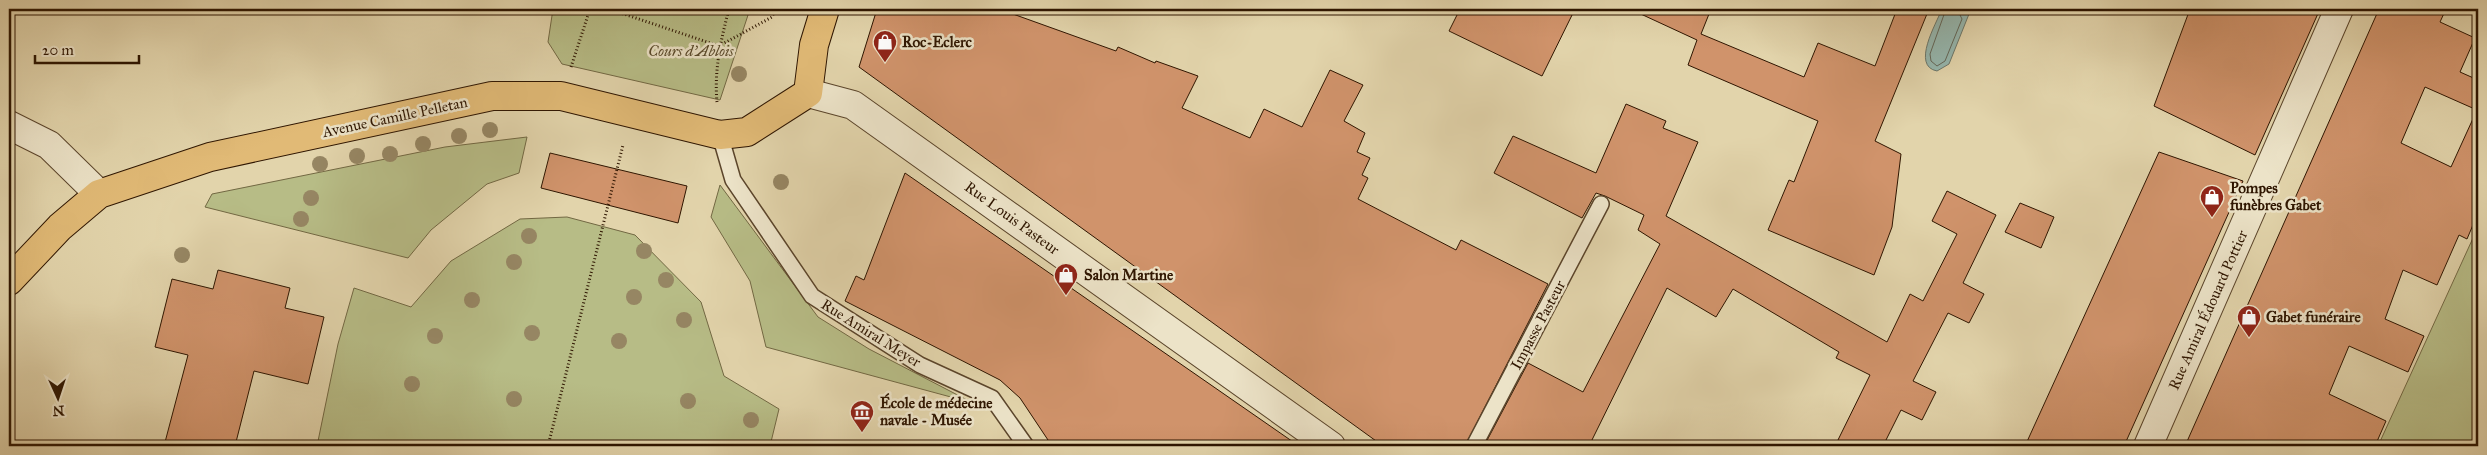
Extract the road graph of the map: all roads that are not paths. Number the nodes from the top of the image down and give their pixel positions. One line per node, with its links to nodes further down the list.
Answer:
1 (825, 9): 3 (main road)
2 (2339, 9): 12 (street, Rue Amiral Édouard Pottier)
3 (808, 93): 5 (main road, Avenue Camille Pelletan); 10 (street, Rue Louis Pasteur)
4 (9, 125): 6 (street)
5 (720, 135): 6 (main road, Avenue Camille Pelletan); 9 (lane, Rue Amiral Meyer)
6 (99, 194): 8 (main road, Avenue Camille Pelletan)
7 (1601, 204): 11 (lane, Impasse Pasteur)
8 (9, 281)
9 (1026, 446)
10 (1332, 446)
11 (1474, 446)
12 (2148, 446)

